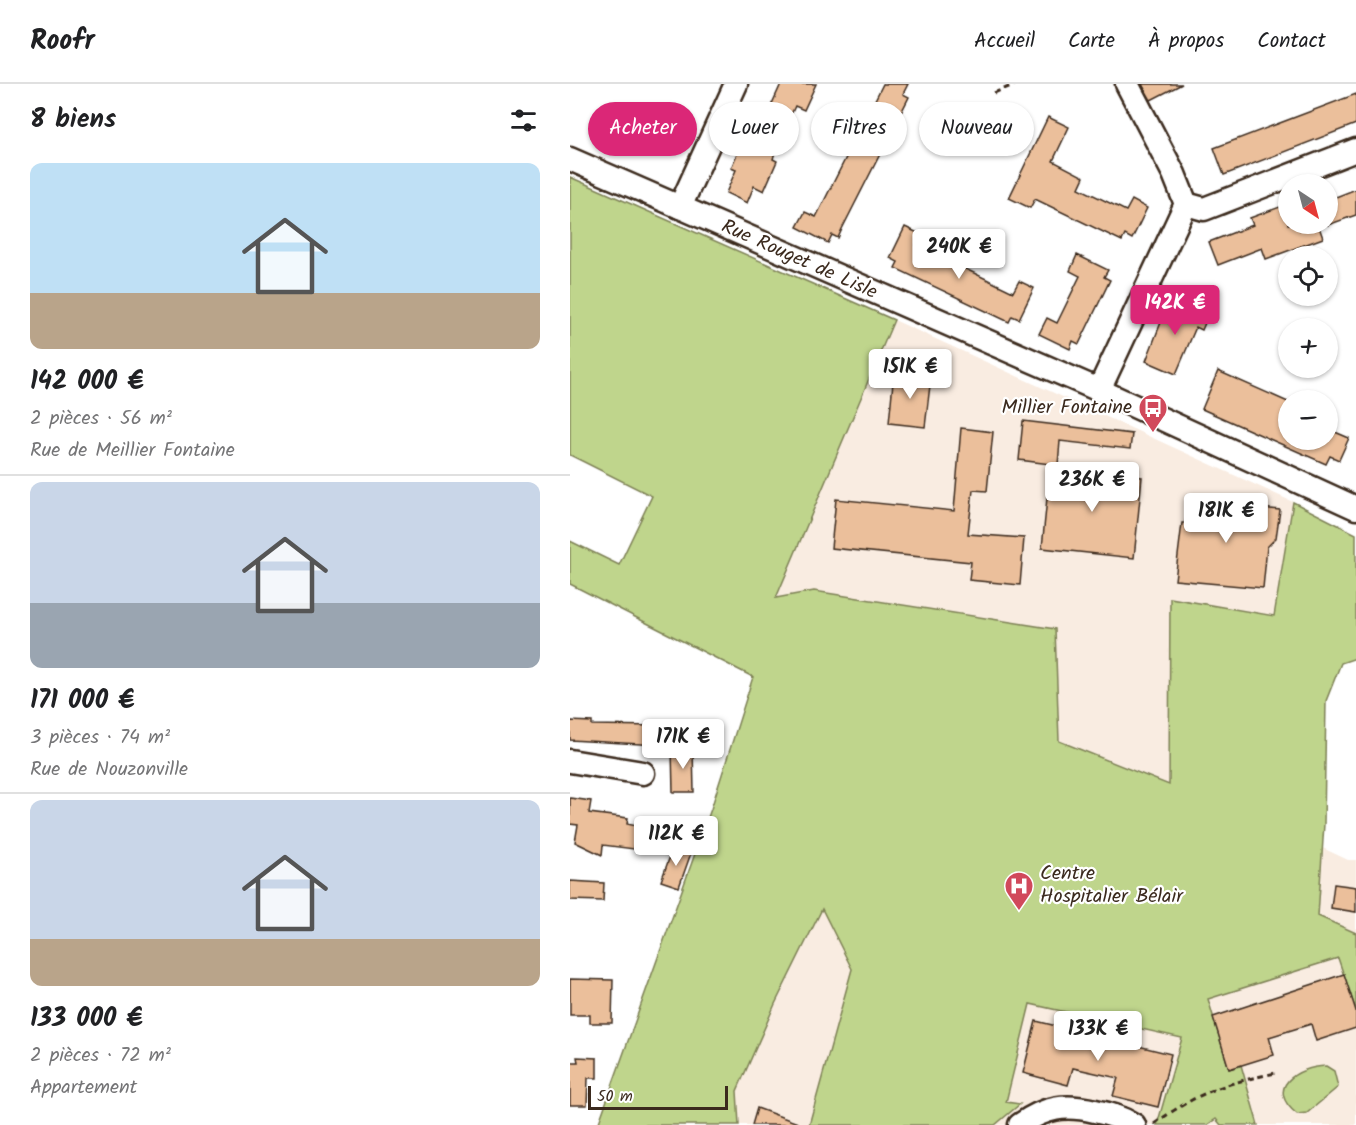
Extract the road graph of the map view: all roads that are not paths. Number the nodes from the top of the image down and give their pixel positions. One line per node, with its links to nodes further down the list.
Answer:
1 (736, 84): 6 (street)
2 (1127, 84): 5 (street)
3 (1356, 150): 5 (street)
4 (570, 159): 6 (street, Rue Rouget de Lisle)
5 (1185, 204): 7 (street)
6 (680, 207): 7 (street, Rue Rouget de Lisle)
7 (1099, 390): 8 (street, Rue Rouget de Lisle)
8 (1356, 508)
9 (570, 761): 10 (street)
10 (642, 773)
11 (1020, 1125): 12 (street)
12 (1134, 1125)

